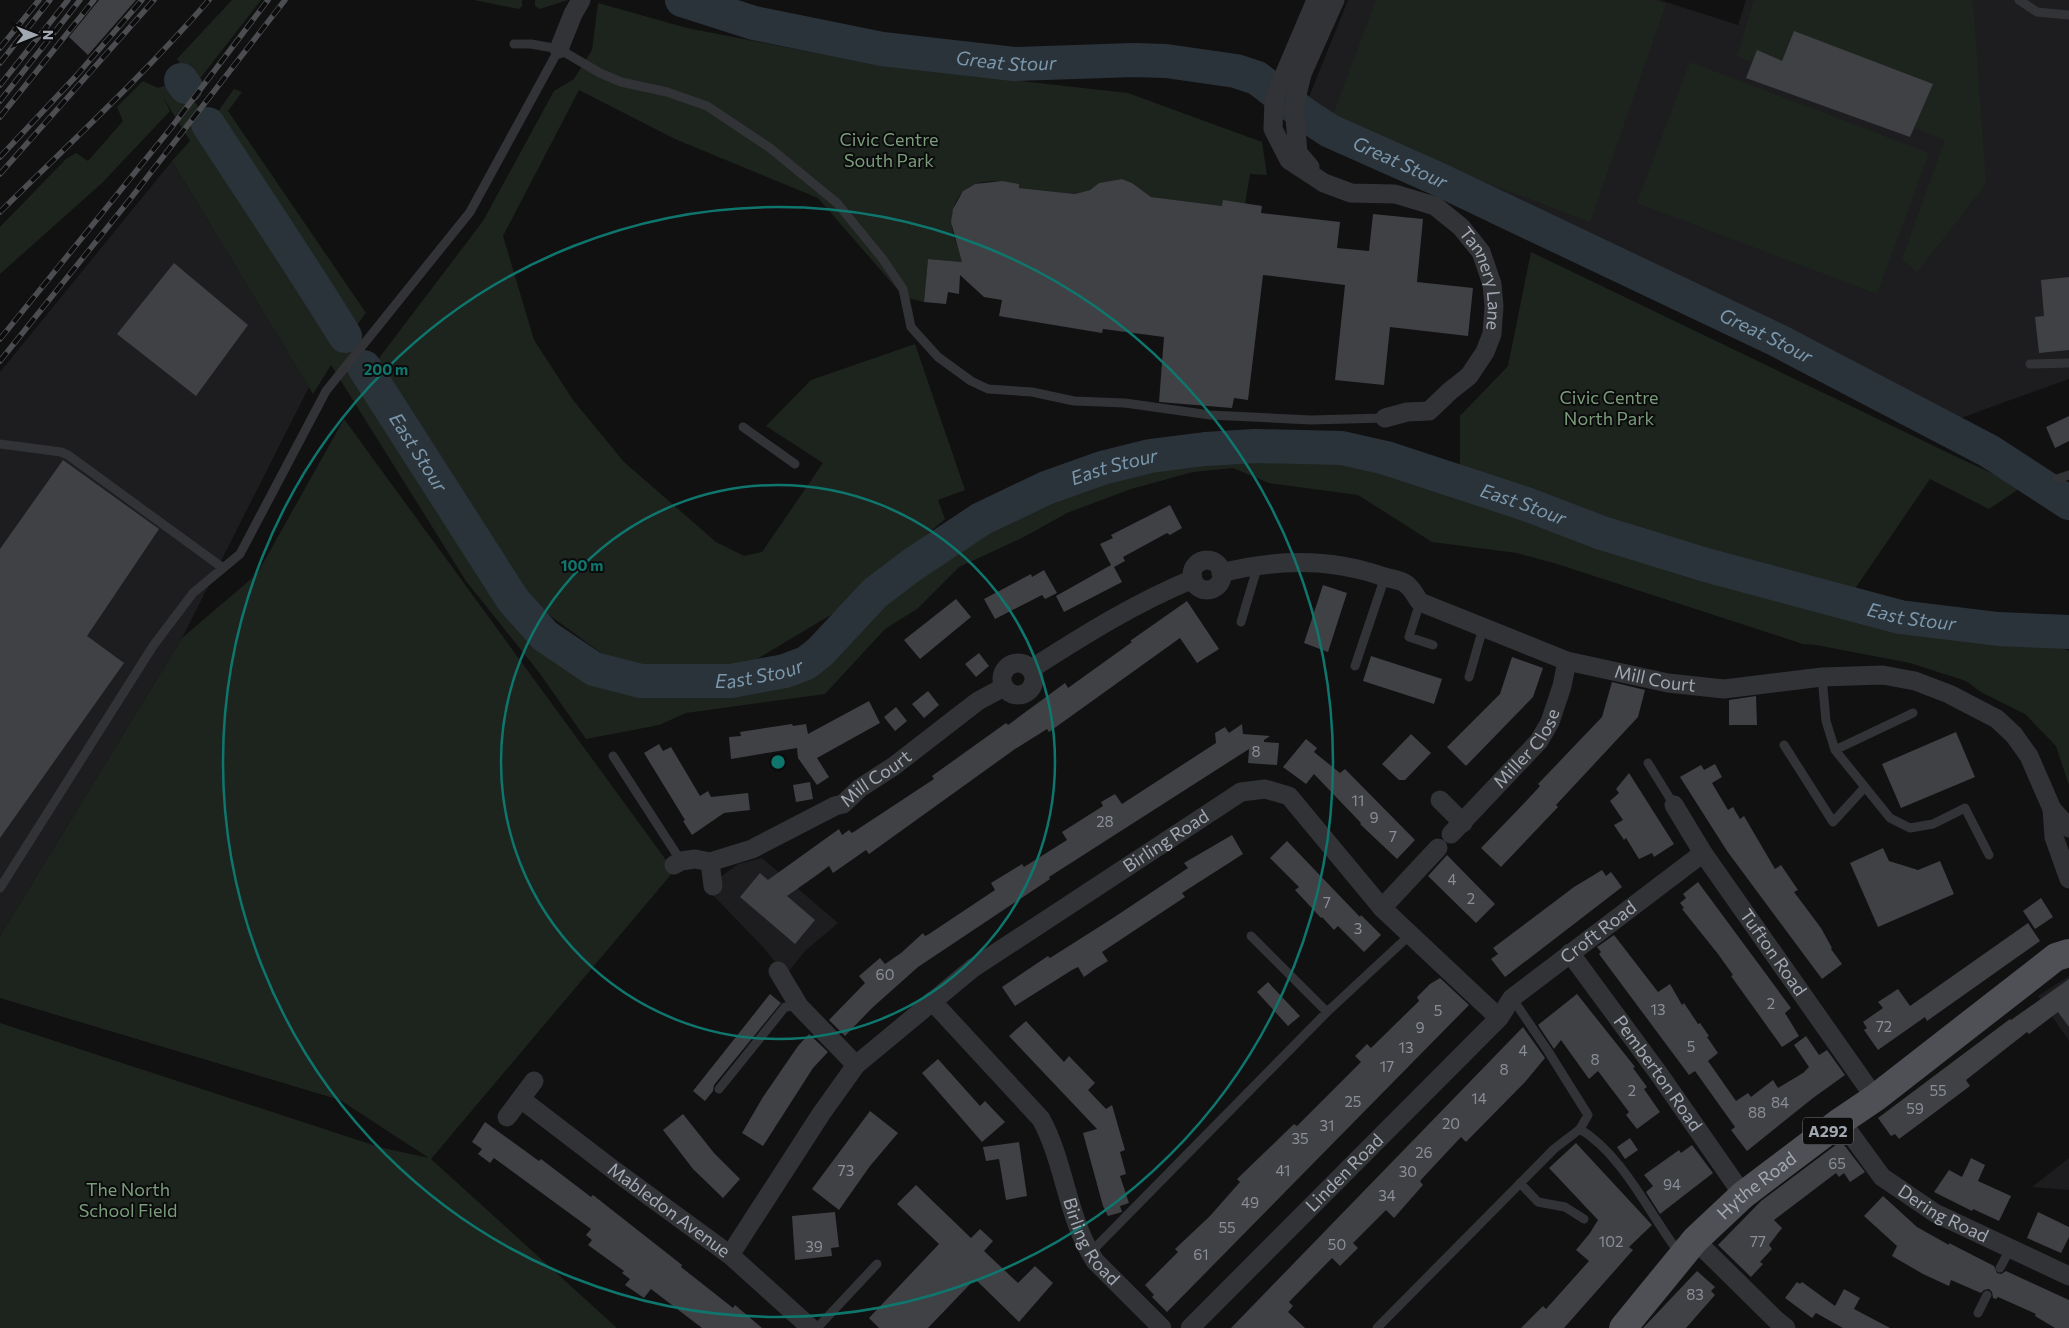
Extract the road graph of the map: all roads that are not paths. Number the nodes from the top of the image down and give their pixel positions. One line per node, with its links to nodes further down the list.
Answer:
1 (1316, 0): 8 (street, Tannery Lane)
2 (1335, 0): 8 (street, Tannery Lane)
3 (2019, 0): 5 (lane)
4 (580, 2): 7 (street)
5 (2069, 16)
6 (514, 44): 7 (lane)
7 (559, 49): 12 (lane); 19 (lane)
8 (1294, 71): 9 (street, Tannery Lane); 9 (street, Tannery Lane)
9 (1324, 183): 12 (street, Tannery Lane)
10 (2069, 363): 11 (lane)
11 (2030, 364)
12 (1385, 418)
13 (743, 427): 15 (lane)
14 (0, 444): 19 (lane)
15 (795, 464)
16 (2069, 475): 17 (lane)
17 (2057, 479)
18 (1259, 564): 20 (street, Mill Court); 22 (lane); 42 (street, Mill Court)
19 (223, 568): 46 (lane)
20 (1384, 577): 21 (street, Mill Court); 26 (lane)
21 (1420, 602): 23 (street, Mill Court); 24 (lane)
22 (1241, 622)
23 (1483, 628): 25 (street, Mill Court); 27 (lane)
24 (1433, 645)
25 (1567, 661): 28 (street, Mill Court); 35 (street, Miller Close)
26 (1355, 666)
27 (1469, 677)
28 (1822, 677): 31 (lane); 37 (street, Mill Court)
29 (1913, 713): 31 (lane)
30 (1784, 745): 34 (lane)
31 (1836, 750): 34 (lane)
32 (613, 756): 43 (lane)
33 (1648, 763): 36 (lane)
34 (1865, 787): 41 (lane)
35 (1440, 800)
36 (1674, 805): 40 (street, Tufton Road)
37 (2052, 809): 38 (street, Mill Court); 44 (street, Mill Court)
38 (2069, 828)
39 (1438, 848): 47 (street)
40 (1703, 853): 51 (street, Croft Road); 61 (street, Tufton Road)
41 (1989, 856)
42 (710, 862): 43 (street, Mill Court); 45 (street)
43 (678, 863)
44 (2069, 878)
45 (713, 886)
46 (0, 888)
47 (1382, 908): 48 (street, Birling Road); 54 (street, Birling Road)
48 (1411, 934): 56 (lane); 57 (street, Birling Road)
49 (1252, 936): 56 (lane)
50 (2065, 948): 61 (main road, Hythe Road / A292)
51 (1570, 953): 53 (street, Croft Road); 67 (street, Pemberton Road)
52 (778, 971): 55 (street)
53 (1512, 998): 57 (street, Croft Road); 65 (lane)
54 (932, 1001): 58 (street, Birling Road); 71 (street, Birling Road)
55 (799, 1006): 58 (street); 60 (lane)
56 (1327, 1012): 71 (lane)
57 (1499, 1018): 81 (street, Linden Road)
58 (856, 1065): 72 (street, Birling Road)
59 (534, 1081): 62 (street)
60 (719, 1089)
61 (1875, 1098): 64 (main road, Hythe Road / A292)
62 (521, 1099): 63 (street); 72 (street, Mabledon Avenue)
63 (507, 1117)
64 (1841, 1121): 67 (main road, Hythe Road / A292); 70 (street, Dering Road)
65 (1580, 1129): 66 (lane); 69 (lane)
66 (1520, 1183): 68 (lane); 82 (lane)
67 (1743, 1195): 69 (main road, Hythe Road / A292)
68 (1584, 1219)
69 (1688, 1248): 83 (main road, Hythe Road / A292); 84 (street)
70 (2010, 1249): 74 (lane); 75 (street, Dering Road)
71 (1090, 1254): 80 (street, Birling Road)
72 (730, 1255): 78 (street, Mabledon Avenue)
73 (877, 1264): 79 (lane)
74 (2000, 1268)
75 (2069, 1276)
76 (1987, 1295): 77 (lane)
77 (1978, 1313)
78 (811, 1328)
79 (817, 1328)
80 (1162, 1328)
81 (1190, 1328)
82 (1377, 1328)
83 (1623, 1328)
84 (1786, 1328)

